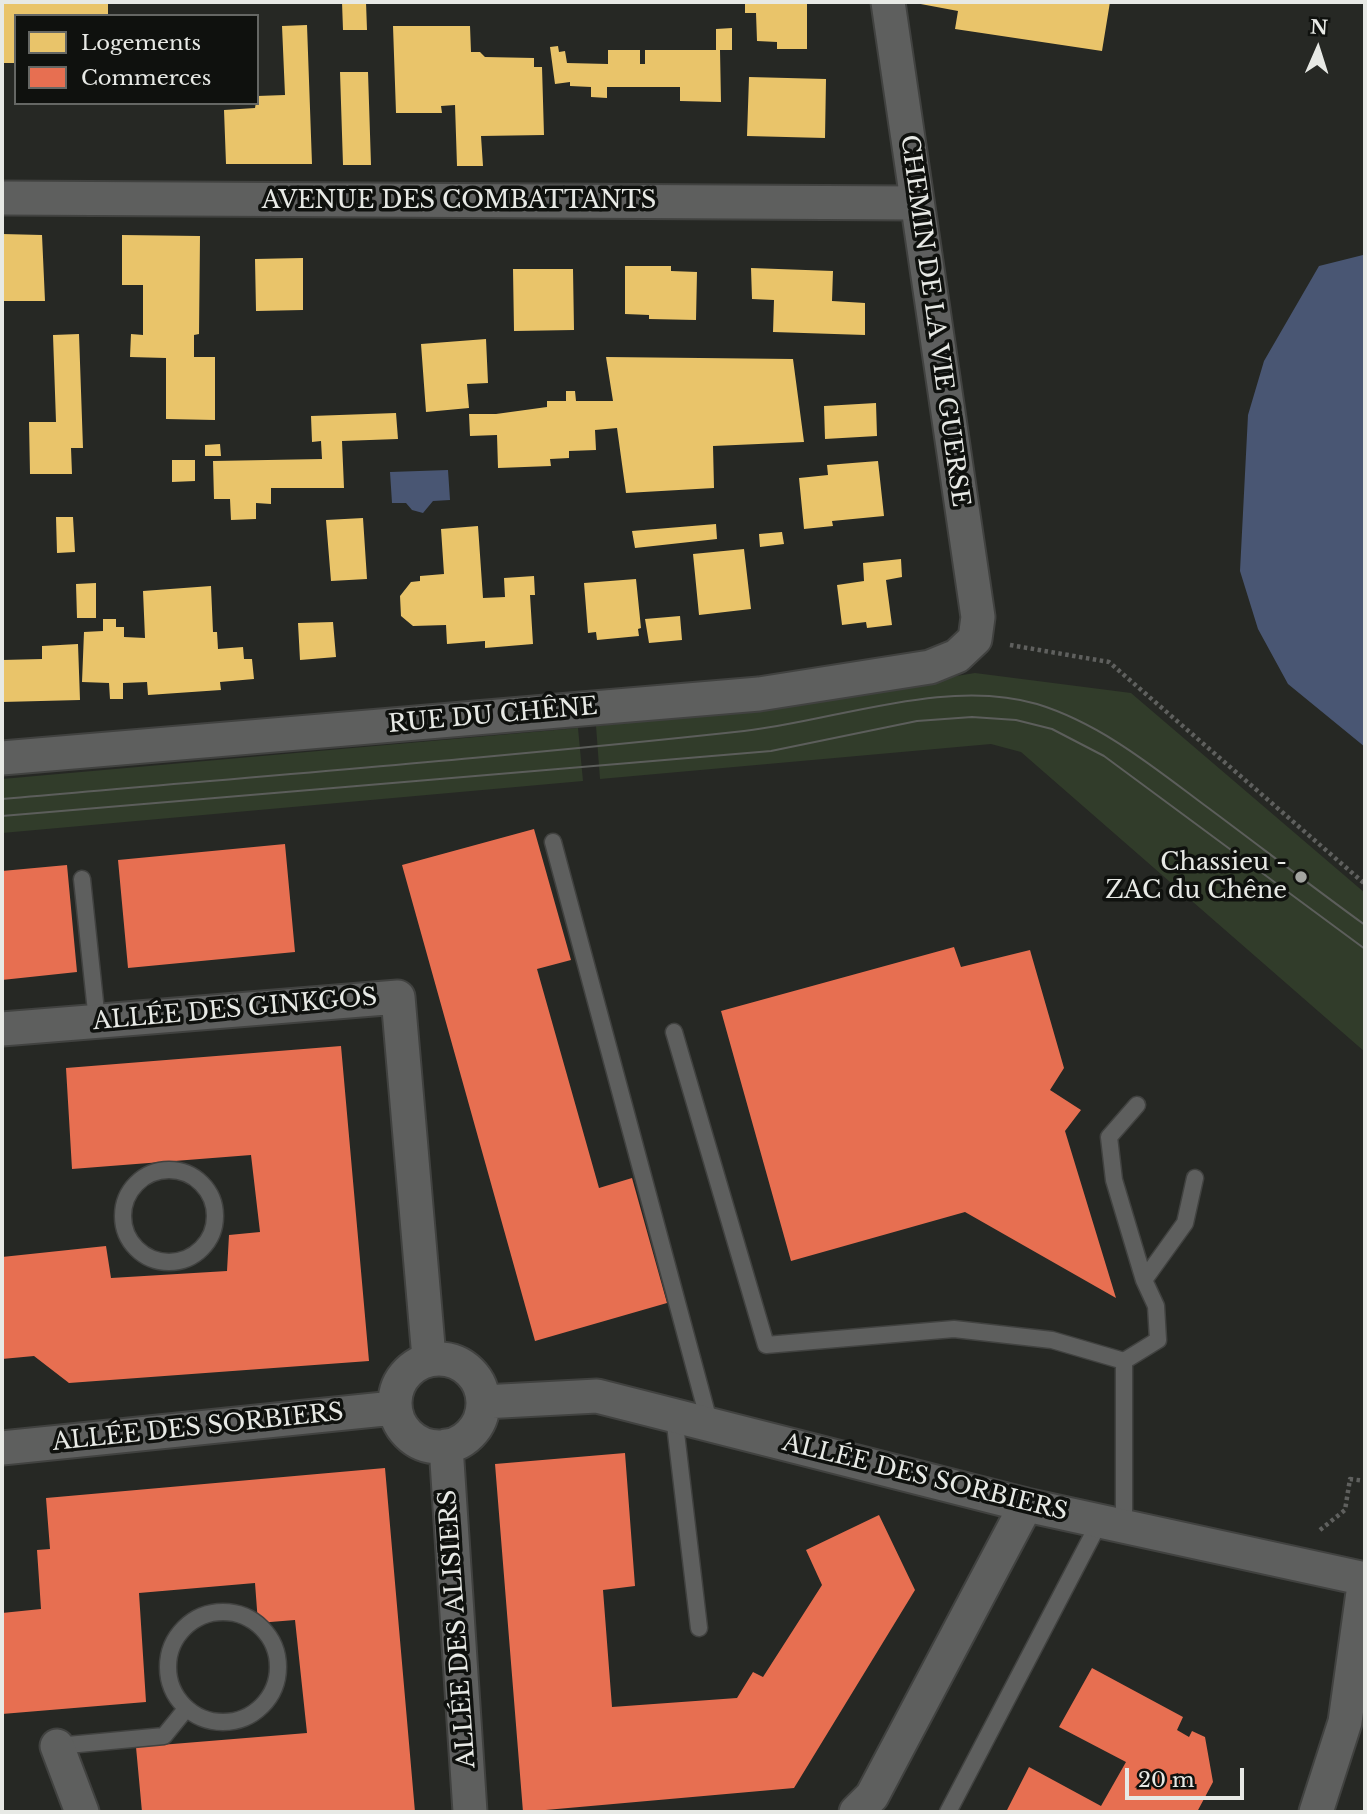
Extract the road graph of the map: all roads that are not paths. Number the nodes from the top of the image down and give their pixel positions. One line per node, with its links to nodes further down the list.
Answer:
1 (888, 2): 3 (street, CHEMIN DE LA VIE GUERSE)
2 (2, 198): 3 (street, AVENUE DES COMBATTANTS)
3 (916, 203): 4 (street, CHEMIN DE LA VIE GUERSE)
4 (975, 639): 5 (street, RUE DU CHÊNE)
5 (2, 758)
6 (553, 842): 20 (lane)
7 (82, 878): 8 (lane)
8 (97, 1021): 9 (street, ALLÉE DES GINKGOS); 15 (street, ALLÉE DES GINKGOS)
9 (2, 1030)
10 (674, 1032): 16 (lane)
11 (1137, 1105): 14 (lane)
12 (186, 1173): 12 (lane)
13 (1195, 1178): 14 (lane)
14 (1144, 1280): 16 (lane)
15 (429, 1358): 17 (street); 18 (street)
16 (1124, 1361): 24 (lane)
17 (483, 1402): 19 (street, ALLÉE DES SORBIERS); 21 (street)
18 (394, 1408): 21 (street); 22 (street, ALLÉE DES SORBIERS)
19 (674, 1416): 20 (street, ALLÉE DES SORBIERS); 26 (lane)
20 (710, 1425): 23 (street, ALLÉE DES SORBIERS)
21 (446, 1446): 30 (street, ALLÉE DES ALISIERS)
22 (2, 1448)
23 (1026, 1505): 24 (street, ALLÉE DES SORBIERS); 31 (street)
24 (1112, 1524): 25 (street, ALLÉE DES SORBIERS); 32 (lane)
25 (1365, 1579): 33 (street)
26 (699, 1628)
27 (186, 1709): 27 (lane); 28 (lane)
28 (57, 1746): 29 (street)
29 (82, 1812)
30 (470, 1812)
31 (856, 1812)
32 (948, 1812)
33 (1316, 1812)

